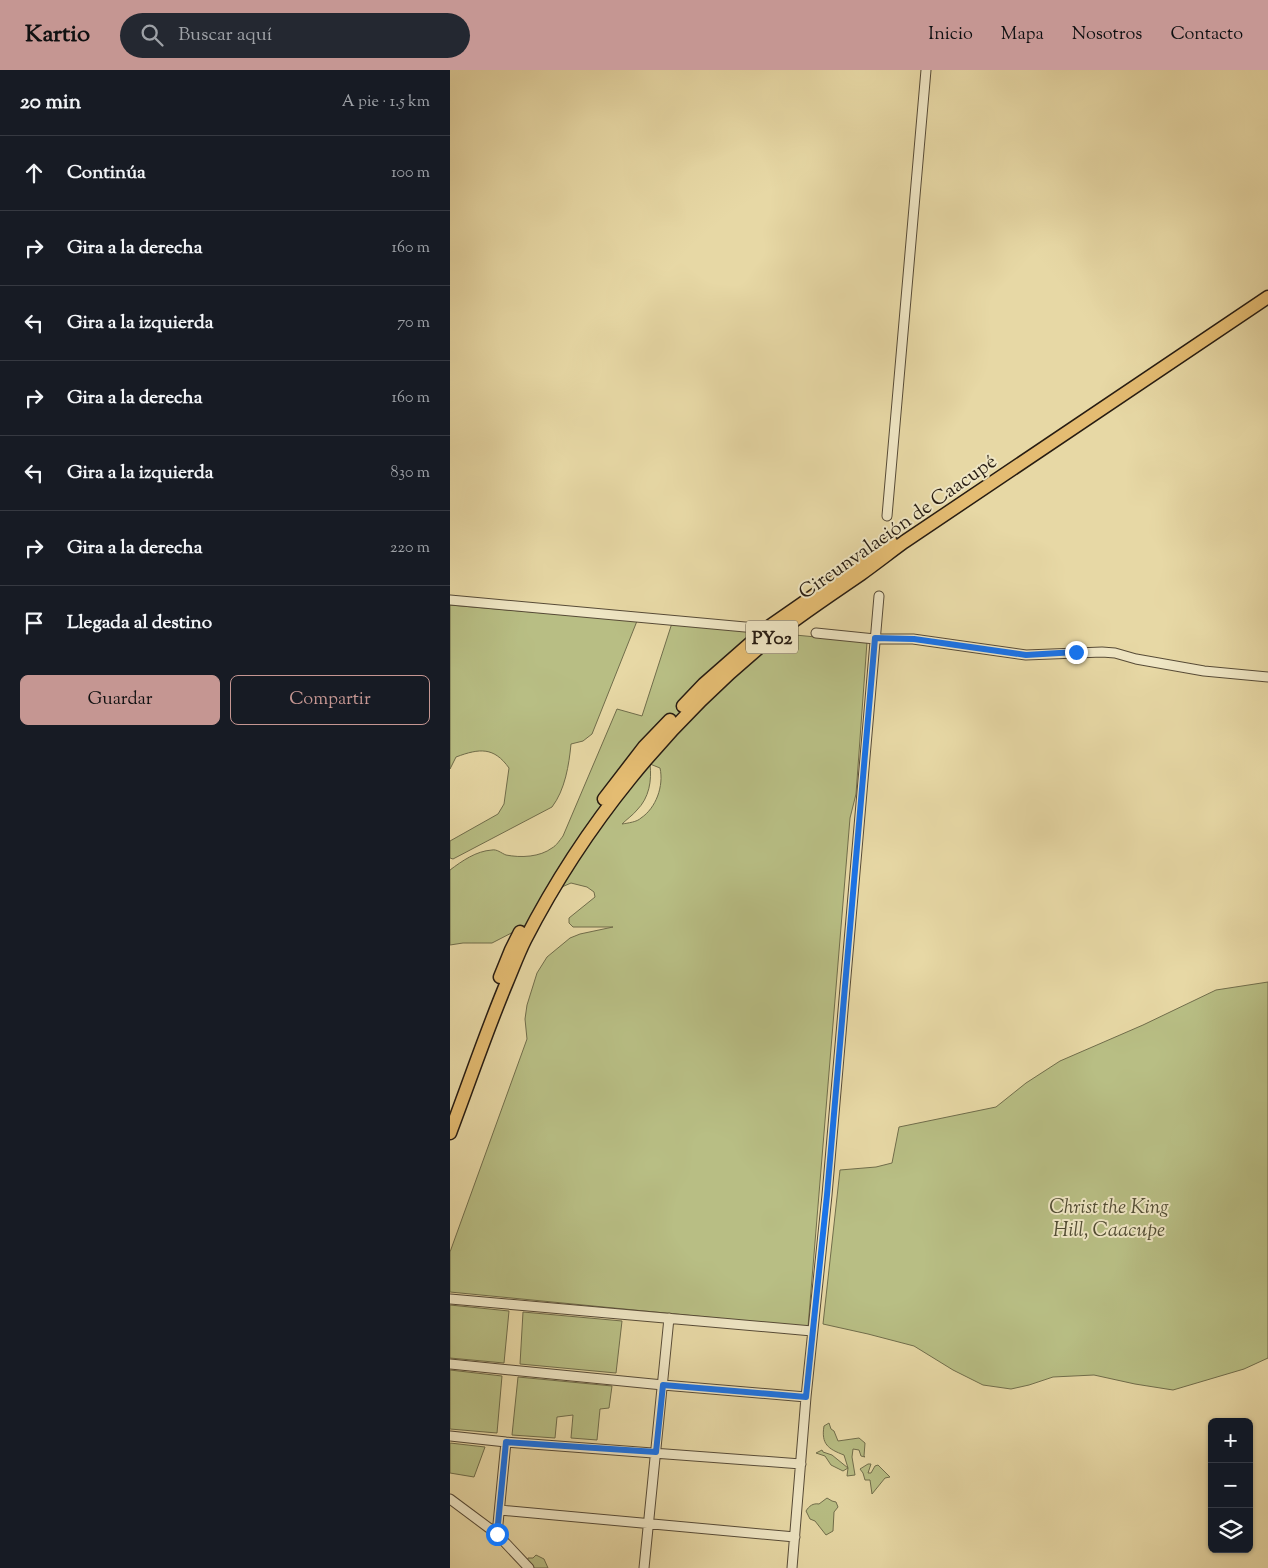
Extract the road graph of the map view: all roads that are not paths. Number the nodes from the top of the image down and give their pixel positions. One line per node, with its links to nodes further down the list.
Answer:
1 (926, 70): 4 (street)
2 (1268, 288): 11 (highway, Circunvalación de Caacupé / PY02)
3 (1268, 296): 12 (highway, Circunvalación de Caacupé / PY02)
4 (887, 516)
5 (879, 596): 9 (street)
6 (450, 600): 7 (street)
7 (756, 628)
8 (816, 633): 9 (street)
9 (875, 638): 10 (street); 15 (street)
10 (1268, 677)
11 (450, 1108)
12 (450, 1133)
13 (450, 1299): 14 (street)
14 (669, 1318): 15 (street); 17 (street)
15 (812, 1331): 18 (street)
16 (450, 1364): 17 (street)
17 (663, 1385): 18 (street); 21 (street)
18 (806, 1397): 22 (street)
19 (450, 1436): 20 (street)
20 (506, 1442): 21 (street); 24 (street)
21 (656, 1452): 22 (street); 25 (street)
22 (801, 1464): 27 (street)
23 (450, 1499): 26 (street)
24 (500, 1510): 25 (street); 26 (street)
25 (649, 1523): 27 (street); 29 (street)
26 (497, 1534): 28 (street)
27 (795, 1537): 30 (street)
28 (529, 1568)
29 (644, 1568)
30 (792, 1568)

